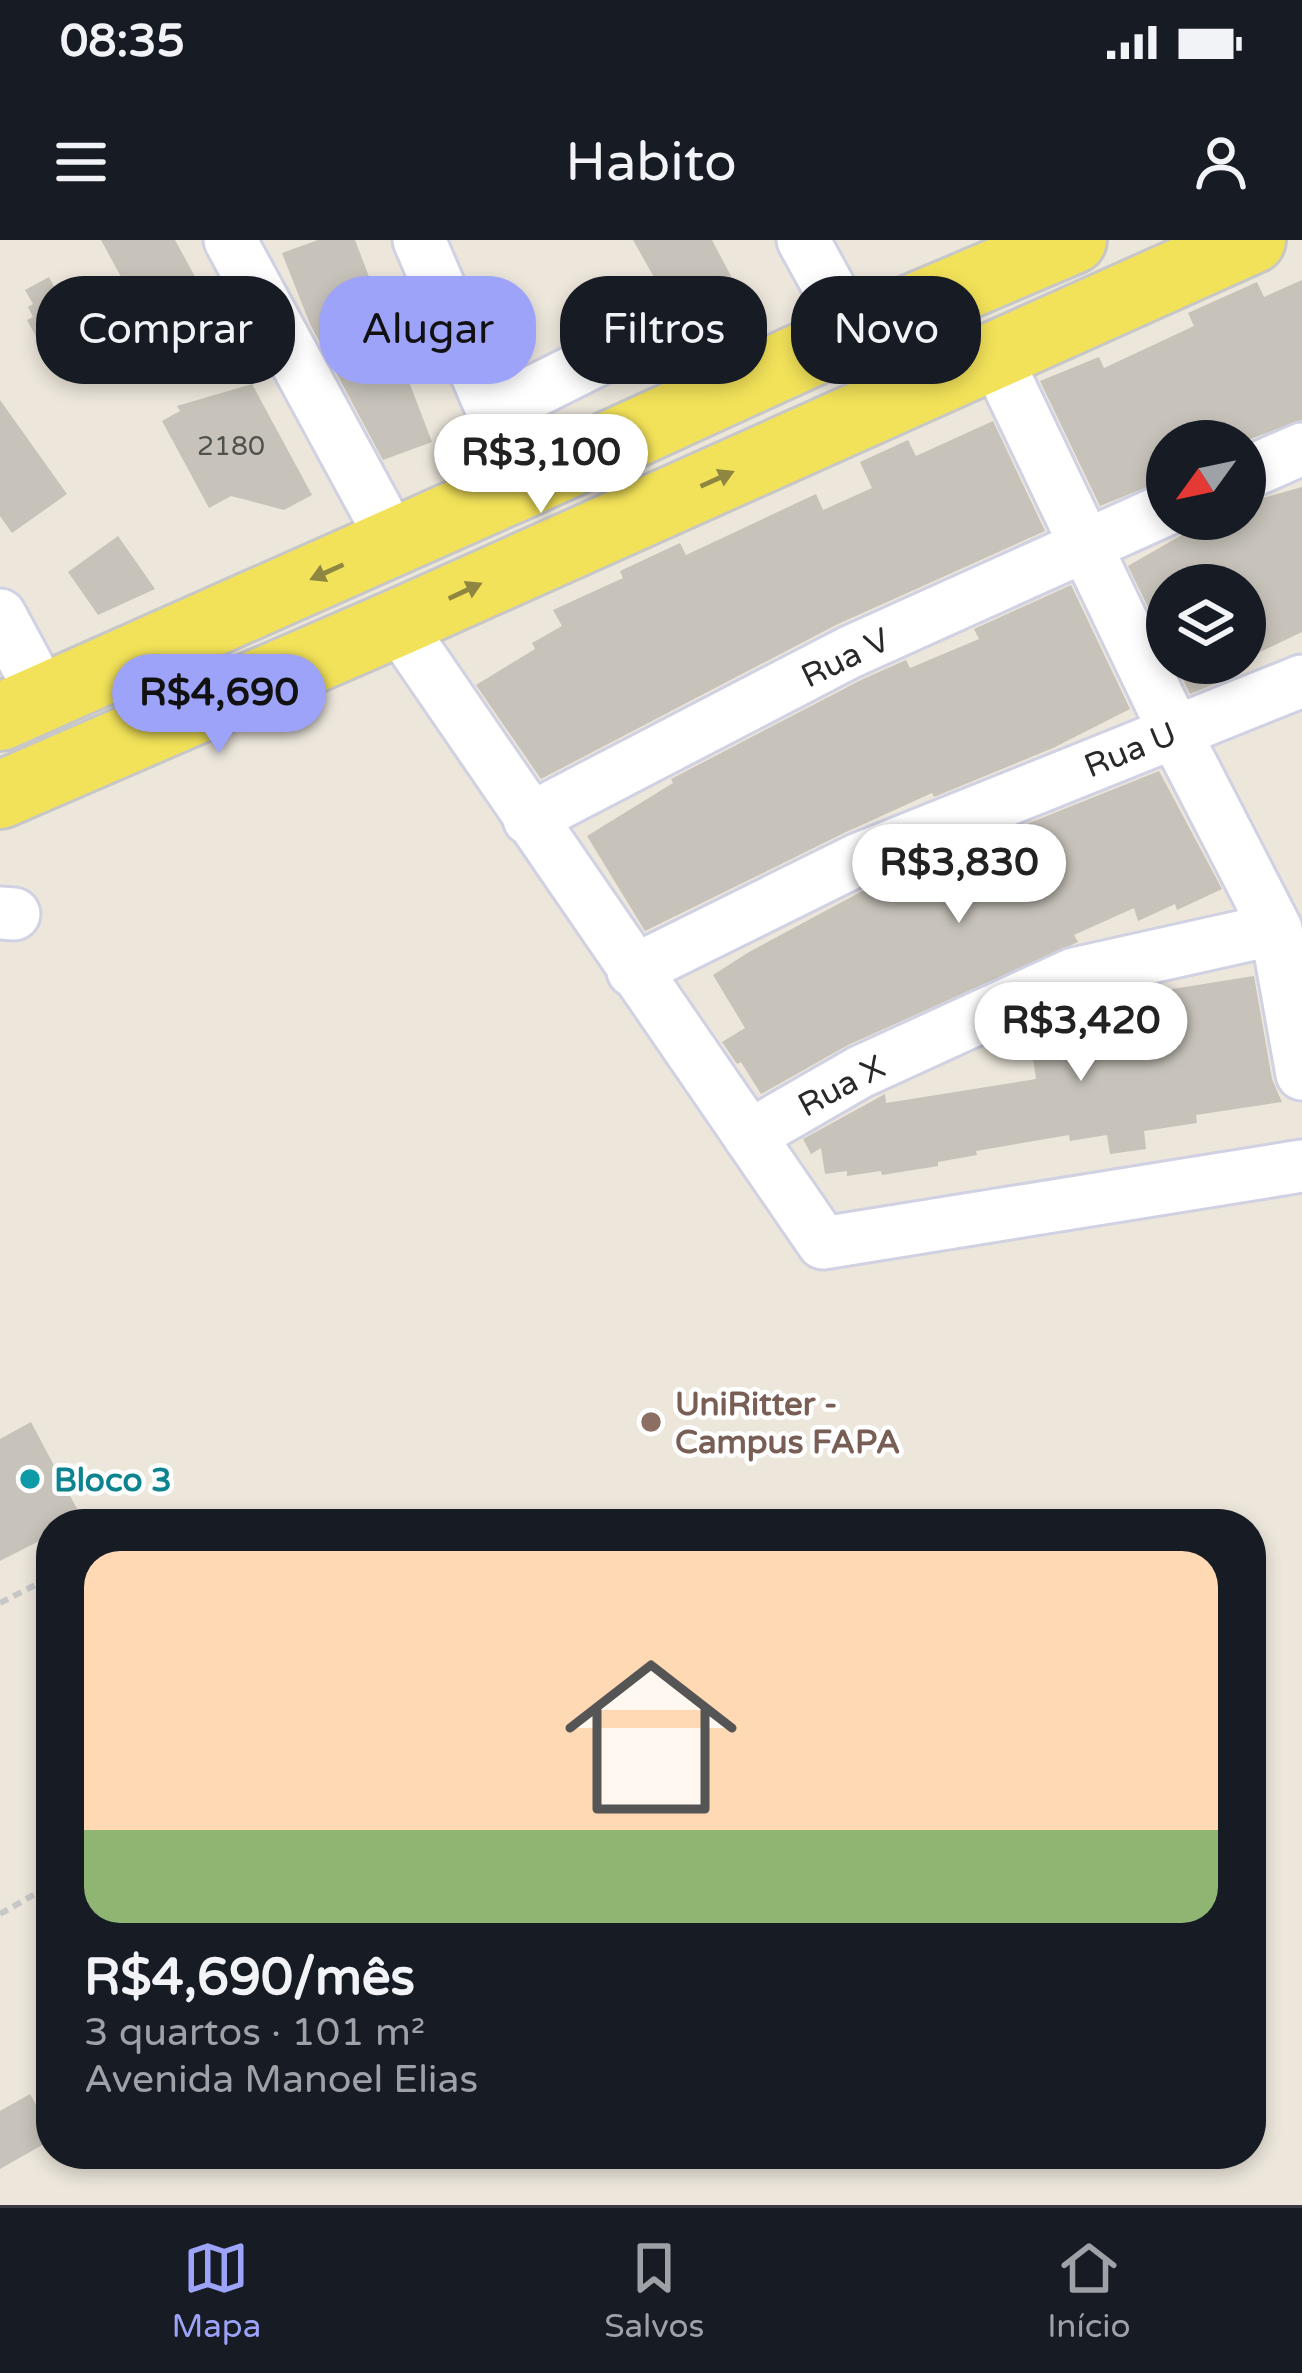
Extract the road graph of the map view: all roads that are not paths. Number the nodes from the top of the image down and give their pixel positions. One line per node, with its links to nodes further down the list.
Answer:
1 (230, 240): 18 (street)
2 (419, 240): 12 (street)
3 (803, 240): 7 (street)
4 (1073, 240): 6 (main road)
5 (1252, 240): 9 (main road)
6 (980, 258): 8 (main road)
7 (823, 276)
8 (950, 276)
9 (995, 356): 17 (main road, one-way to 9); 19 (street)
10 (791, 362): 11 (main road)
11 (707, 400): 12 (street); 15 (main road)
12 (494, 412): 15 (street)
13 (1302, 449): 14 (street)
14 (1266, 465)
15 (533, 480): 17 (main road); 18 (main road); 20 (main road)
16 (1146, 517): 19 (street, Rua V)
17 (602, 530): 20 (main road)
18 (394, 542): 24 (main road, one-way to 24)
19 (1087, 544): 25 (street); 27 (street, Rua V)
20 (533, 560): 22 (main road, one-way to 20)
21 (0, 615): 24 (street)
22 (397, 623): 26 (main road); 27 (street)
23 (1302, 681): 25 (street, Rua U)
24 (22, 707)
25 (1171, 725): 28 (street); 29 (street, Rua U)
26 (0, 795)
27 (529, 819): 29 (street)
28 (1276, 929): 30 (street); 31 (street, Rua X)
29 (633, 971): 31 (street)
30 (1302, 1074)
31 (749, 1136): 32 (street)
32 (1302, 1166)

